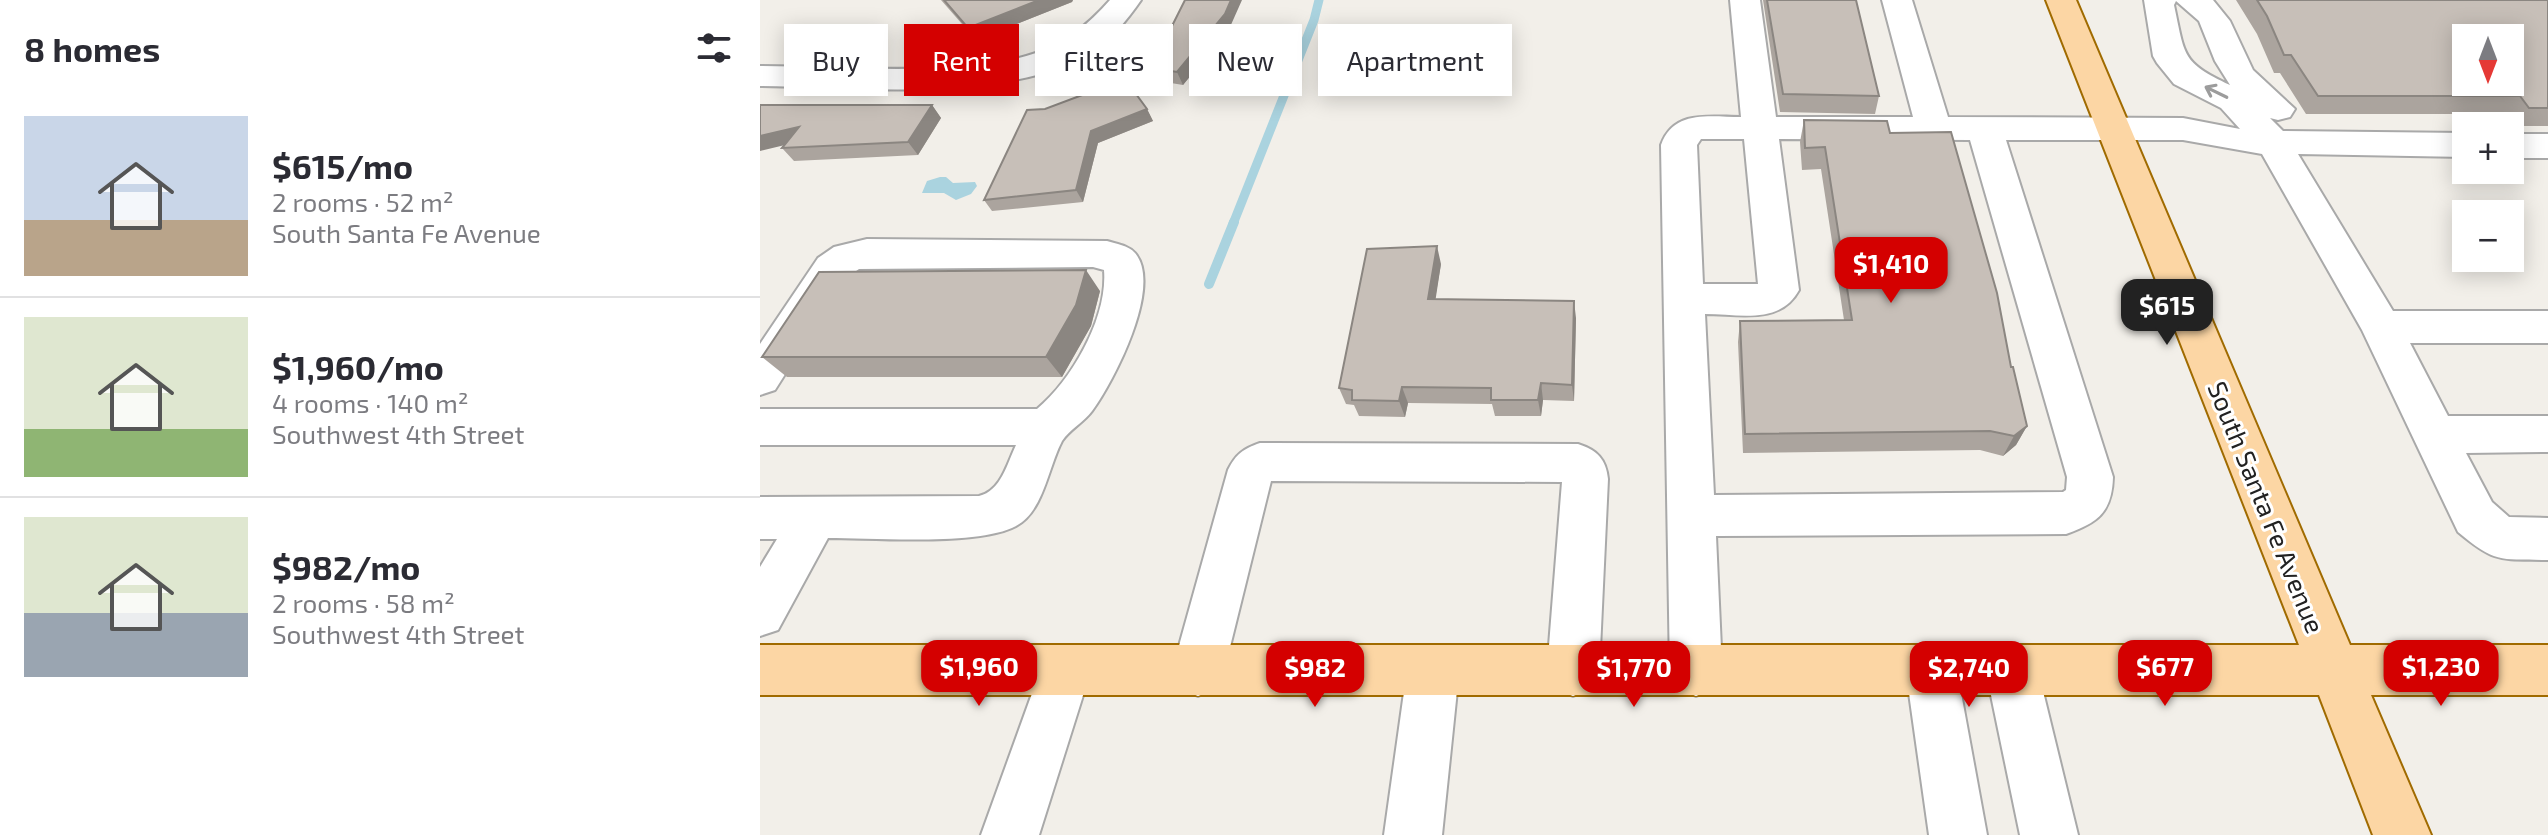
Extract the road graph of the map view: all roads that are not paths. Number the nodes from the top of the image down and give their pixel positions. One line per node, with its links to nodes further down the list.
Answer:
1 (1126, 0): 7 (street)
2 (1745, 0): 8 (street)
3 (1897, 0): 9 (street)
4 (2061, 0): 11 (main road, South Santa Fe Avenue)
5 (2162, 0): 12 (street, one-way to 5)
6 (2191, 0): 12 (street)
7 (760, 76)
8 (1760, 128): 9 (street); 14 (street); 14 (street)
9 (1934, 129): 10 (street)
10 (1985, 130): 11 (street); 22 (street)
11 (2114, 131): 12 (street); 29 (main road, South Santa Fe Avenue)
12 (2273, 142): 13 (street); 15 (street)
13 (2452, 145)
14 (1684, 299): 22 (street)
15 (2381, 327): 16 (street); 21 (street)
16 (2548, 327)
17 (760, 378): 19 (street)
18 (760, 427): 19 (street)
19 (1046, 427): 23 (street)
20 (2548, 434): 21 (street)
21 (2434, 435): 25 (street)
22 (1691, 516): 34 (street)
23 (815, 517): 24 (street); 26 (street)
24 (760, 518)
25 (2548, 539)
26 (760, 613)
27 (760, 670): 28 (main road)
28 (1065, 670): 31 (main road); 37 (street)
29 (2334, 670): 30 (main road); 36 (main road); 41 (main road, South Santa Fe Avenue)
30 (2548, 670)
31 (1198, 671): 32 (main road); 33 (street)
32 (1433, 671): 33 (main road); 38 (street)
33 (1573, 671): 34 (main road)
34 (1696, 671): 35 (main road)
35 (1942, 671): 36 (main road); 39 (street)
36 (2012, 671): 40 (street)
37 (1010, 835)
38 (1413, 835)
39 (1958, 835)
40 (2049, 835)
41 (2402, 835)

